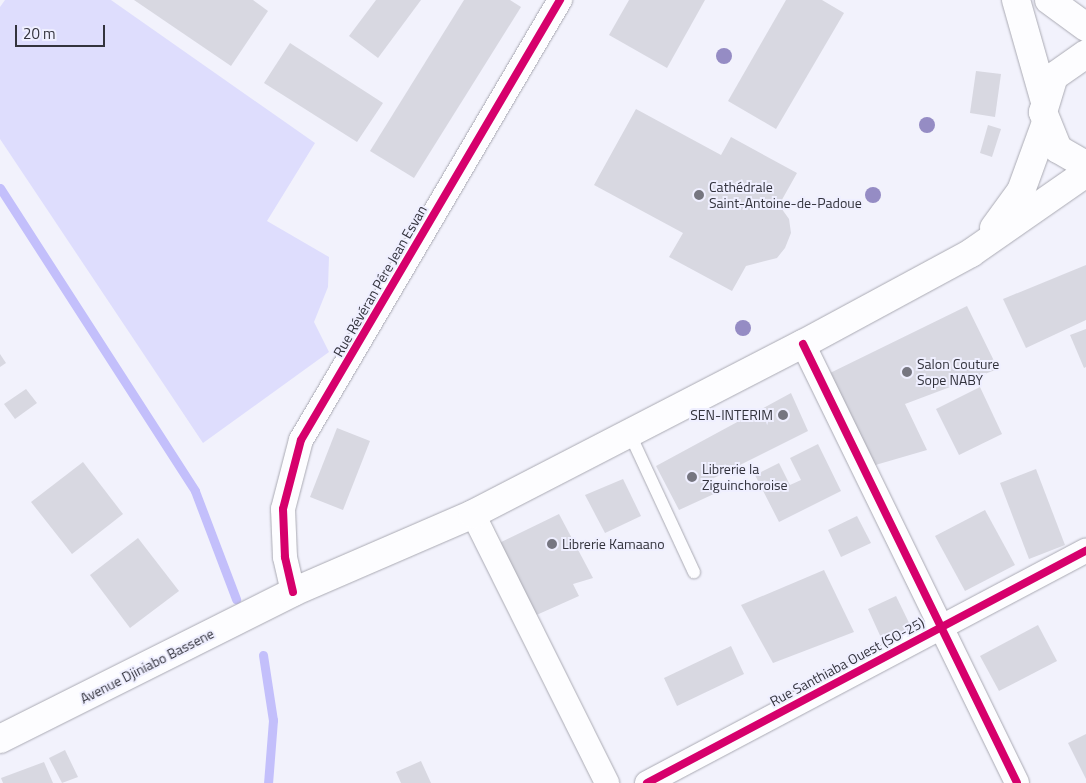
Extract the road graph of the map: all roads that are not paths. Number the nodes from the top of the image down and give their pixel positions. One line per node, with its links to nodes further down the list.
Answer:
1 (560, 0): 16 (street, Rue Révéran Pére Jean Esvan)
2 (1016, 0): 6 (main road)
3 (1049, 0): 4 (main road)
4 (1086, 27)
5 (1086, 54): 6 (main road)
6 (1044, 98): 7 (main road)
7 (1045, 125): 8 (main road); 10 (main road)
8 (1086, 165)
9 (1086, 173): 10 (main road, Avenue Djiniabo Bassene)
10 (971, 253): 11 (main road, Avenue Djiniabo Bassene)
11 (803, 344): 12 (main road, Avenue Djiniabo Bassene); 17 (street)
12 (628, 430): 13 (main road, Avenue Djiniabo Bassene); 15 (lane)
13 (473, 514): 16 (main road, Avenue Djiniabo Bassene); 19 (street)
14 (1086, 551): 17 (street, Rue Santhiaba Ouest (SO-25))
15 (694, 572)
16 (293, 592): 18 (main road, Avenue Djiniabo Bassene)
17 (937, 627): 20 (street, Rue Santhiaba Ouest (SO-25)); 21 (street)
18 (0, 739)
19 (607, 783)
20 (647, 783)
21 (1017, 783)

